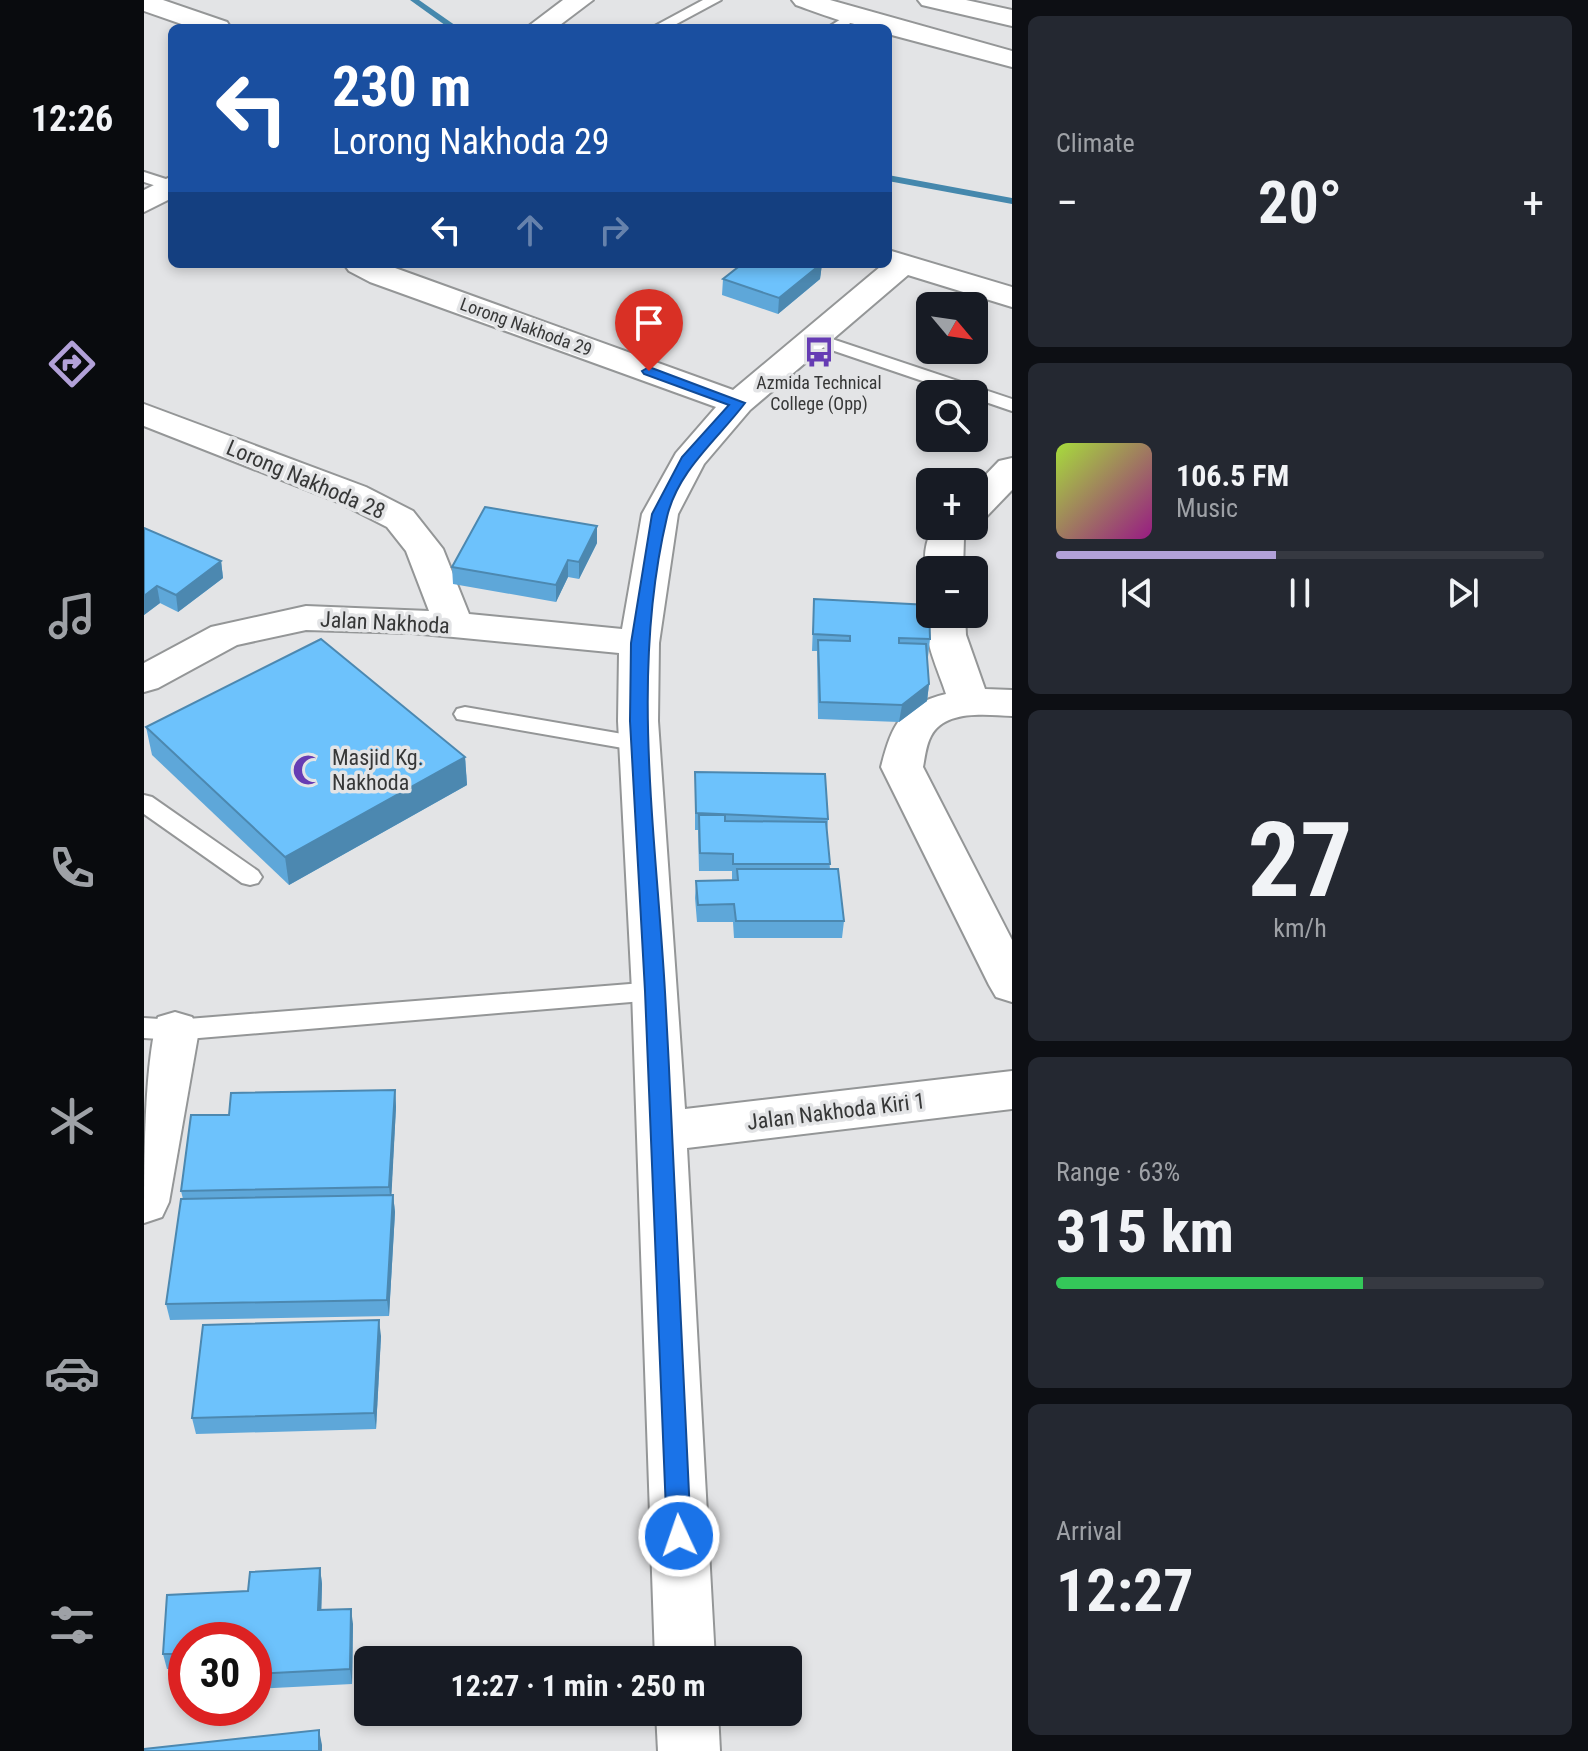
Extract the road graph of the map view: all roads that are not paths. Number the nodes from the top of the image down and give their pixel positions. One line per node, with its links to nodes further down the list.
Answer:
1 (580, 0): 9 (street)
2 (714, 0): 10 (lane)
3 (805, 0): 7 (street)
4 (931, 0): 6 (street)
5 (145, 1): 8 (street)
6 (1012, 18)
7 (843, 22)
8 (207, 24)
9 (544, 24)
10 (666, 24)
11 (892, 33): 12 (street)
12 (1012, 59)
13 (162, 182): 14 (street)
14 (144, 203)
15 (895, 262): 18 (street)
16 (368, 268): 20 (street, Lorong Nakhoda 29)
17 (889, 268): 19 (street)
18 (1012, 297)
19 (814, 338): 20 (street); 21 (lane)
20 (738, 403): 27 (street)
21 (1012, 405)
22 (144, 414): 25 (street, Lorong Nakhoda 28)
23 (1012, 469): 24 (street)
24 (988, 494)
25 (454, 625): 27 (street, Jalan Nakhoda); 28 (street, Jalan Nakhoda)
26 (947, 628): 29 (street)
27 (639, 643): 32 (street)
28 (144, 679)
29 (969, 702): 30 (street); 35 (street)
30 (1012, 703)
31 (465, 714): 32 (lane)
32 (640, 744): 36 (street)
33 (144, 803): 34 (lane)
34 (250, 877)
35 (1012, 985)
36 (655, 991): 37 (lane); 39 (street)
37 (160, 1029): 40 (street)
38 (1012, 1090): 39 (street, Jalan Nakhoda Kiri 1)
39 (661, 1131): 41 (street)
40 (144, 1202)
41 (684, 1646)
42 (688, 1726): 43 (street)
43 (689, 1751)

